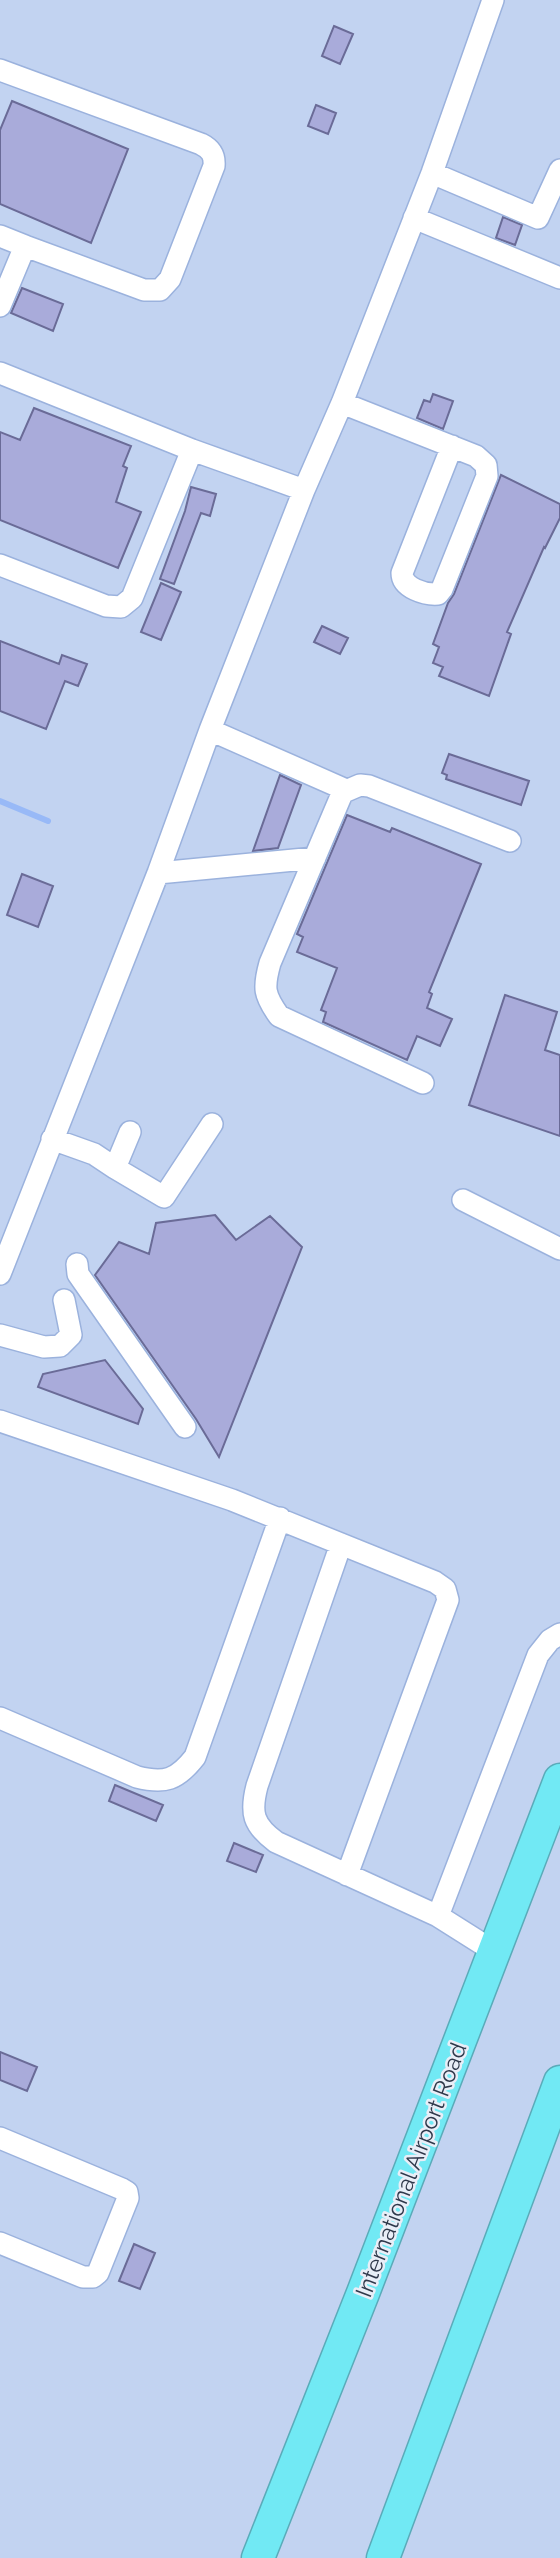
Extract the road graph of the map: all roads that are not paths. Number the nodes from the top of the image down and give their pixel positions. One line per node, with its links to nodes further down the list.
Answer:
1 (493, 0): 3 (lane)
2 (504, 0): 3 (lane)
3 (481, 35): 6 (lane)
4 (0, 71): 9 (lane)
5 (560, 170): 6 (lane)
6 (432, 173): 7 (lane)
7 (414, 218): 10 (lane); 13 (lane)
8 (0, 236): 9 (lane)
9 (25, 246): 11 (lane)
10 (560, 278)
11 (0, 306)
12 (0, 373): 15 (lane)
13 (342, 403): 14 (lane); 16 (lane)
14 (452, 446): 14 (lane)
15 (192, 450): 16 (lane); 17 (lane)
16 (304, 490): 18 (lane)
17 (0, 565)
18 (210, 730): 19 (lane); 22 (lane)
19 (344, 789): 20 (lane); 21 (lane)
20 (510, 841)
21 (315, 858): 22 (lane); 23 (lane)
22 (158, 873): 26 (lane)
23 (423, 1083)
24 (212, 1124): 27 (lane)
25 (130, 1132): 27 (lane)
26 (52, 1139): 27 (lane); 31 (lane)
27 (115, 1168)
28 (463, 1200): 29 (lane)
29 (560, 1250)
30 (78, 1264): 35 (lane)
31 (0, 1274)
32 (64, 1300): 33 (lane)
33 (0, 1335)
34 (0, 1421): 36 (lane)
35 (185, 1427)
36 (279, 1518): 37 (lane); 39 (lane)
37 (341, 1544): 41 (lane); 41 (lane)
38 (560, 1634): 42 (lane)
39 (0, 1718)
40 (560, 1780): 43 (highway, International Airport Road)
41 (347, 1875): 42 (lane)
42 (438, 1916): 43 (lane)
43 (495, 1952): 47 (highway, International Airport Road)
44 (560, 2082): 48 (highway)
45 (0, 2138): 46 (lane)
46 (0, 2243)
47 (258, 2558)
48 (383, 2558)

